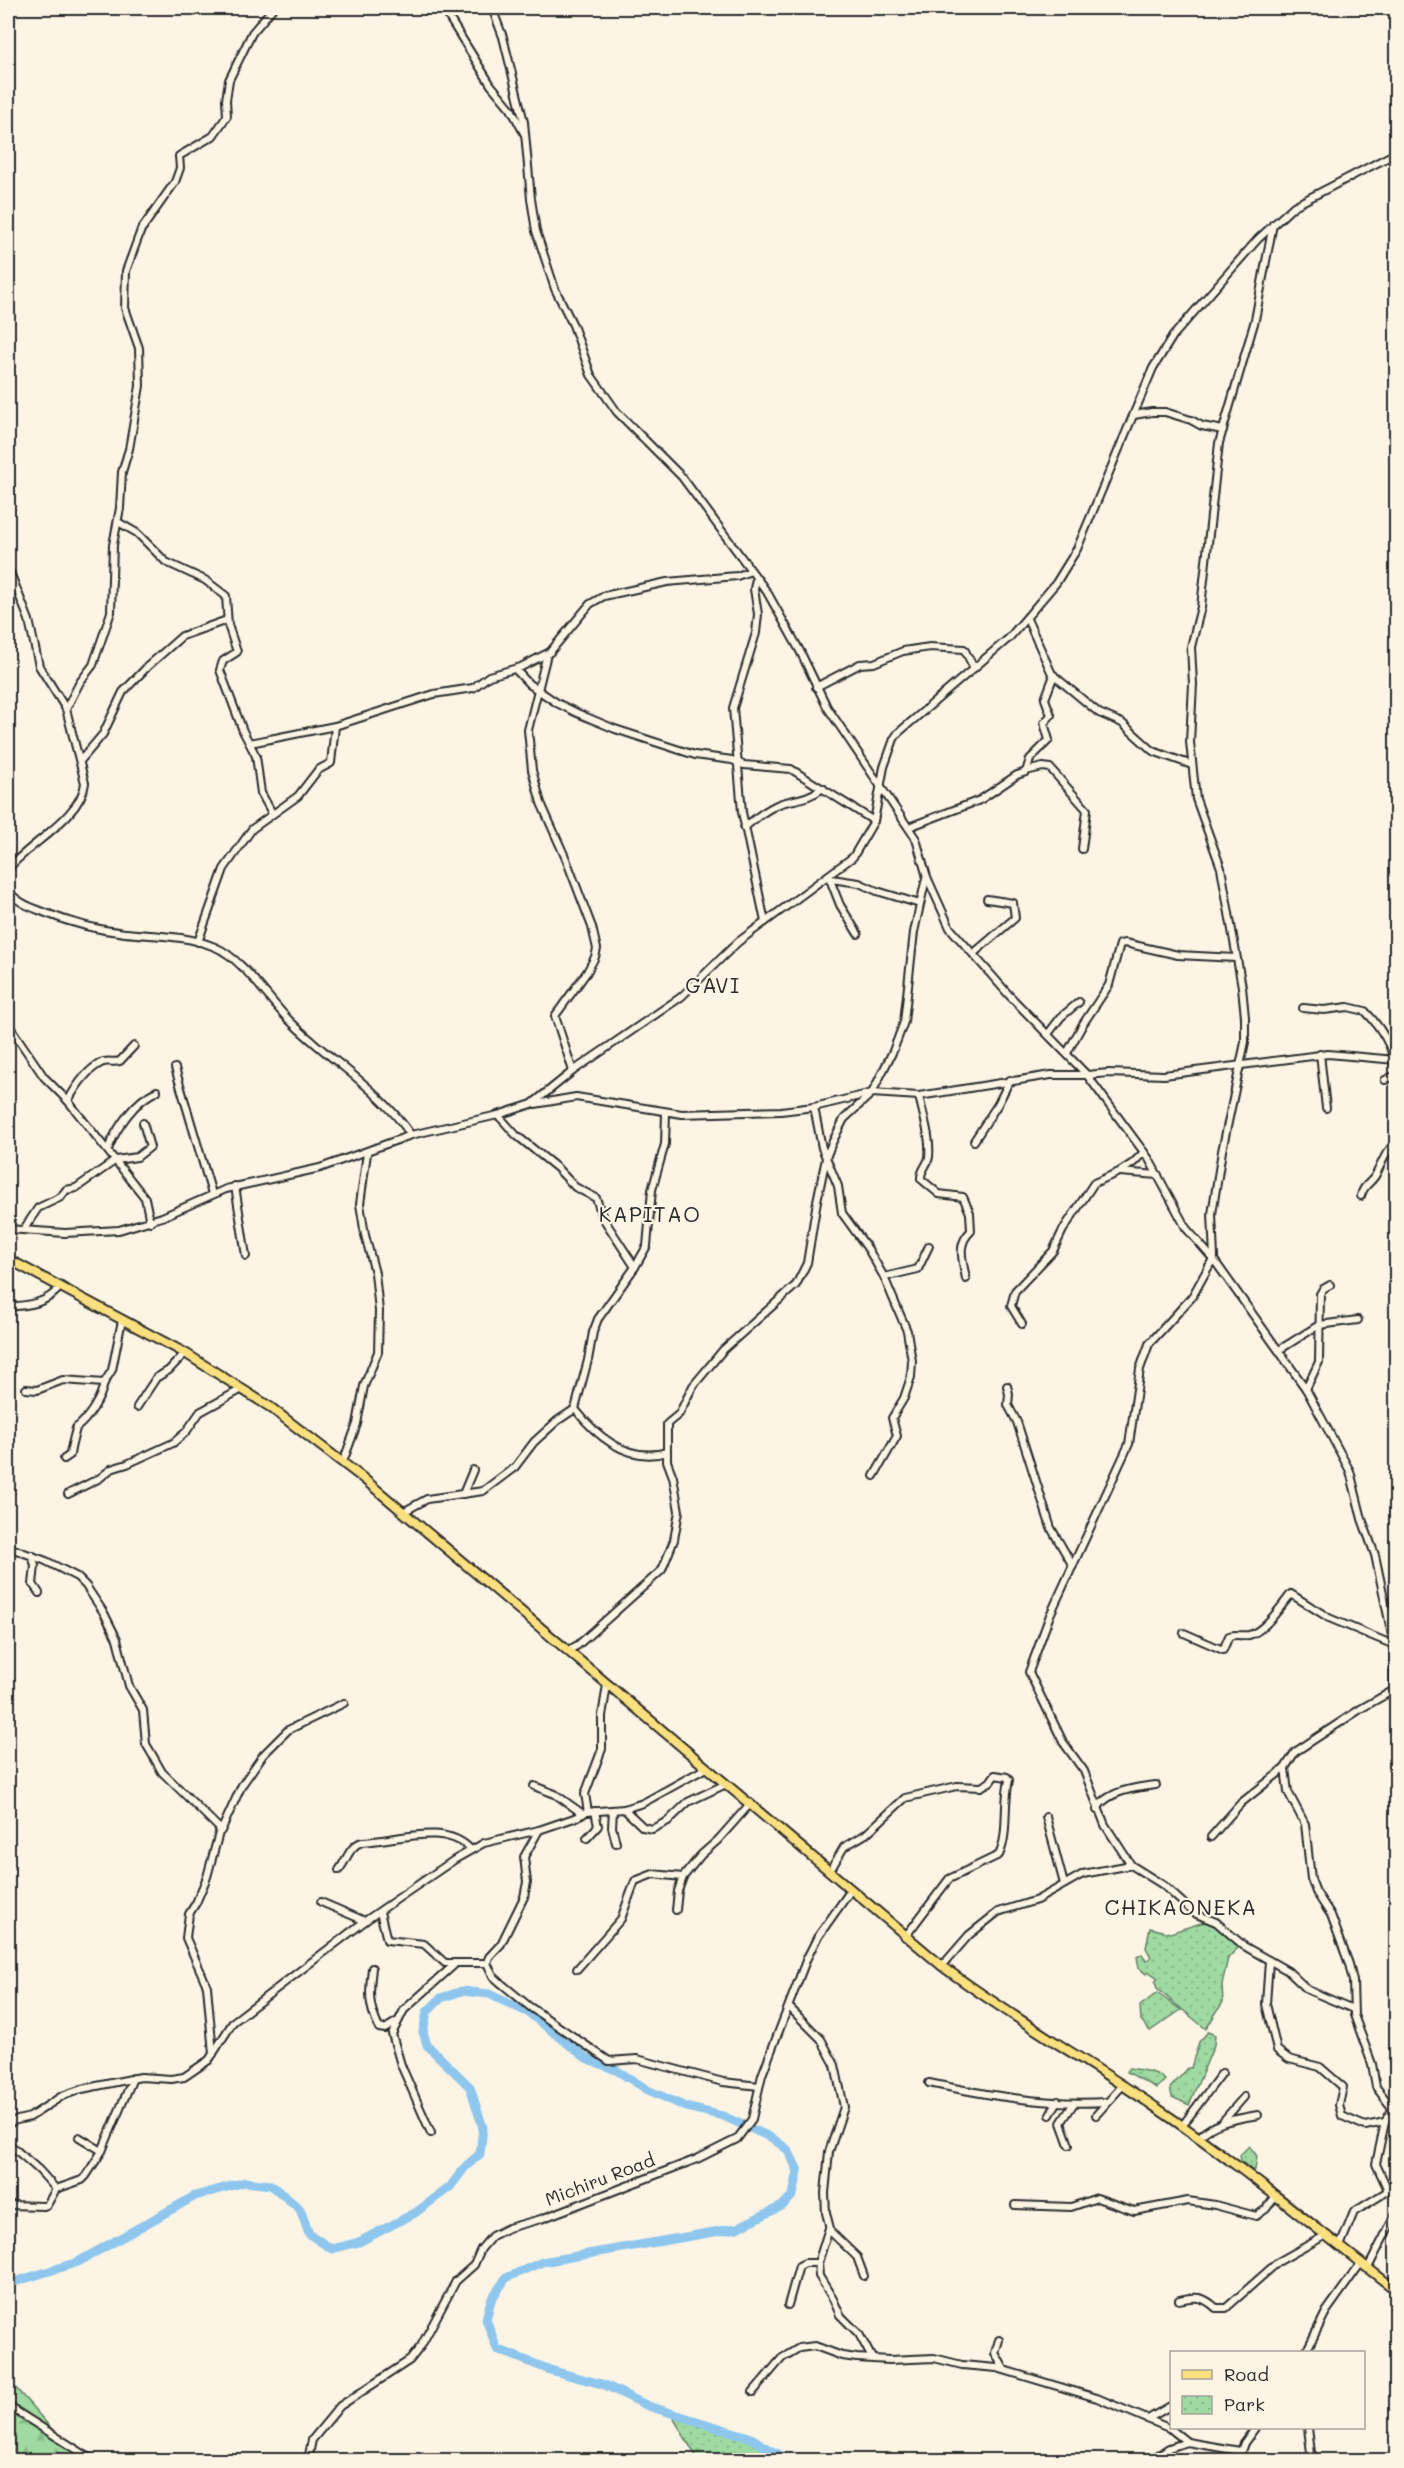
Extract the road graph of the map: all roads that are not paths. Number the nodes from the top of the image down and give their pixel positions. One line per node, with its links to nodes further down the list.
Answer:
1 (273, 8): 9 (street)
2 (443, 8): 4 (street)
3 (492, 8): 4 (street)
4 (525, 133): 11 (street)
5 (1396, 153): 6 (street)
6 (1273, 224): 7 (street); 8 (street)
7 (1134, 415): 8 (street); 13 (street)
8 (1223, 430): 26 (street)
9 (118, 522): 14 (street); 21 (street)
10 (8, 567): 21 (street)
11 (751, 572): 12 (street); 15 (street)
12 (756, 578): 19 (street); 25 (street)
13 (1027, 618): 16 (street); 18 (street)
14 (227, 620): 23 (street); 24 (street)
15 (547, 654): 17 (street); 20 (street)
16 (974, 668): 19 (street); 28 (street)
17 (514, 669): 20 (street); 22 (street)
18 (1054, 675): 26 (street); 27 (street)
19 (816, 687): 28 (street)
20 (539, 690): 25 (street); 56 (street)
21 (66, 709): 24 (street)
22 (334, 726): 23 (street); 30 (street)
23 (250, 743): 30 (street)
24 (81, 760): 35 (street)
25 (738, 763): 29 (street); 33 (street)
26 (1192, 765): 45 (street)
27 (1026, 771): 32 (street); 34 (street)
28 (880, 786): 31 (street); 32 (street)
29 (823, 788): 31 (street); 33 (street)
30 (272, 813): 43 (street)
31 (874, 821): 37 (street)
32 (909, 827): 36 (street)
33 (744, 828): 41 (street)
34 (1082, 849)
35 (8, 869)
36 (927, 877): 40 (street); 44 (street)
37 (830, 878): 40 (street); 41 (street); 42 (street)
38 (8, 890): 43 (street)
39 (987, 899): 44 (street)
40 (920, 904): 62 (street)
41 (765, 922): 56 (street)
42 (858, 934)
43 (198, 942): 71 (street)
44 (974, 953): 49 (street)
45 (1236, 958): 51 (street); 54 (street)
46 (1079, 1002): 49 (street)
47 (1303, 1008): 53 (street)
48 (8, 1024): 64 (street)
49 (1048, 1034): 51 (street)
50 (134, 1046): 64 (street)
51 (1067, 1053): 57 (street)
52 (1320, 1054): 53 (street); 54 (street); 67 (street)
53 (1395, 1062)
54 (1241, 1065): 57 (street); 90 (street)
55 (175, 1068): 82 (street)
56 (573, 1071): 65 (street)
57 (1087, 1075): 59 (street); 75 (street)
58 (1396, 1075): 60 (street)
59 (1010, 1080): 63 (street); 72 (street)
60 (1385, 1080)
61 (157, 1091): 74 (street)
62 (872, 1094): 63 (street); 66 (street); 77 (street)
63 (919, 1096): 94 (street)
64 (68, 1101): 74 (street)
65 (532, 1104): 68 (street); 69 (street)
66 (814, 1107): 68 (street); 77 (street)
67 (1326, 1108)
68 (666, 1113): 91 (street)
69 (498, 1116): 71 (street); 91 (street)
70 (143, 1123): 78 (street)
71 (411, 1135): 76 (street)
72 (974, 1141)
73 (1396, 1143): 83 (street)
74 (108, 1149): 78 (street)
75 (1144, 1152): 79 (street); 80 (street)
76 (367, 1153): 81 (street); 115 (street)
77 (826, 1158): 93 (street); 111 (street)
78 (116, 1160): 84 (street); 86 (street)
79 (1119, 1172): 80 (street); 100 (street)
80 (1158, 1175): 90 (street)
81 (235, 1186): 82 (street); 88 (street)
82 (212, 1194): 84 (street)
83 (1361, 1196)
84 (150, 1222): 86 (street)
85 (8, 1229): 86 (street)
86 (24, 1230)
87 (929, 1246): 93 (street)
88 (246, 1256)
89 (9, 1259): 92 (street); 96 (main road)
90 (1214, 1260): 102 (street); 123 (street)
91 (635, 1267): 110 (street)
92 (8, 1277)
93 (884, 1277): 117 (street)
94 (966, 1280)
95 (1330, 1284): 101 (street)
96 (61, 1286): 97 (street); 98 (main road)
97 (8, 1307)
98 (122, 1320): 103 (main road); 104 (street)
99 (1358, 1320): 101 (street)
100 (1022, 1324)
101 (1319, 1325): 102 (street); 108 (street)
102 (1279, 1350): 108 (street)
103 (185, 1353): 107 (main road); 109 (street)
104 (104, 1383): 106 (street); 113 (street)
105 (1007, 1386): 123 (street)
106 (26, 1389)
107 (242, 1389): 115 (main road); 118 (street)
108 (1306, 1389): 126 (street)
109 (137, 1407)
110 (575, 1409): 112 (street); 119 (street)
111 (667, 1452): 112 (street); 114 (street)
112 (657, 1455): 114 (street)
113 (64, 1459)
114 (667, 1461): 127 (street)
115 (343, 1462): 120 (main road)
116 (473, 1470): 119 (street)
117 (874, 1476)
118 (68, 1494)
119 (463, 1494): 120 (street)
120 (403, 1512): 127 (main road)
121 (8, 1547): 122 (street)
122 (32, 1555): 124 (street); 144 (street)
123 (1073, 1566): 140 (street)
124 (39, 1593)
125 (1184, 1633): 126 (street)
126 (1394, 1646): 129 (street)
127 (567, 1651): 128 (main road)
128 (607, 1685): 132 (main road); 141 (street)
129 (1394, 1690): 131 (street); 133 (street)
130 (344, 1703): 144 (street)
131 (1396, 1715)
132 (706, 1768): 134 (main road); 138 (street)
133 (1285, 1768): 145 (street); 167 (street)
134 (726, 1784): 137 (main road); 138 (street)
135 (1156, 1785): 140 (street)
136 (534, 1786): 141 (street)
137 (749, 1805): 151 (main road); 152 (street)
138 (624, 1809): 139 (street)
139 (613, 1810): 141 (street); 147 (street)
140 (1097, 1810): 149 (street)
141 (588, 1812): 143 (street); 146 (street)
142 (1046, 1817): 153 (street)
143 (539, 1830): 148 (street); 161 (street)
144 (220, 1832): 169 (street)
145 (1211, 1837)
146 (587, 1838)
147 (616, 1843)
148 (471, 1850): 150 (street); 157 (street)
149 (1131, 1865): 153 (street); 160 (street)
150 (339, 1870)
151 (830, 1871): 154 (main road); 159 (street)
152 (683, 1877): 156 (street); 165 (street)
153 (1064, 1884): 163 (street)
154 (851, 1890): 159 (main road); 166 (street, Michiru Road)
155 (321, 1902): 158 (street)
156 (676, 1910)
157 (381, 1912): 158 (street); 162 (street)
158 (365, 1921): 169 (street)
159 (905, 1937): 163 (main road)
160 (1269, 1961): 167 (street); 186 (street)
161 (487, 1963): 162 (street); 174 (street)
162 (454, 1965): 168 (street)
163 (942, 1966): 173 (main road)
164 (372, 1968): 168 (street)
165 (577, 1968)
166 (790, 2007): 174 (street, Michiru Road); 202 (street)
167 (1353, 2009): 180 (street)
168 (396, 2022): 189 (street)
169 (213, 2055): 171 (street)
170 (1222, 2073): 188 (street)
171 (133, 2079): 187 (street); 194 (street)
172 (929, 2083): 177 (street)
173 (1123, 2085): 178 (street); 188 (main road)
174 (759, 2086): 226 (street, Michiru Road)
175 (1396, 2092): 180 (street)
176 (1244, 2097): 185 (street)
177 (1058, 2101): 179 (street); 181 (street)
178 (1106, 2102): 179 (street); 182 (street)
179 (1074, 2103): 193 (street)
180 (1392, 2109): 184 (street); 186 (street)
181 (1050, 2115)
182 (1096, 2115)
183 (1258, 2115): 185 (street)
184 (1396, 2118)
185 (1222, 2122): 191 (street)
186 (1385, 2122): 197 (street)
187 (8, 2125)
188 (1182, 2126): 191 (main road)
189 (431, 2133)
190 (79, 2137): 194 (street)
191 (1199, 2137): 198 (main road)
192 (8, 2143): 196 (street)
193 (1069, 2145)
194 (102, 2151): 196 (street)
195 (1396, 2186): 197 (street)
196 (56, 2189): 199 (street)
197 (1388, 2190): 204 (street)
198 (1276, 2196): 200 (street); 203 (main road)
199 (8, 2205)
200 (1015, 2205)
201 (1396, 2212): 206 (street)
202 (830, 2229): 205 (street); 207 (street)
203 (1326, 2235): 204 (main road); 209 (street)
204 (1340, 2246): 206 (main road)
205 (818, 2263): 210 (street); 213 (street)
206 (1365, 2265): 208 (main road); 212 (street)
207 (864, 2276)
208 (1396, 2290)
209 (1179, 2300)
210 (788, 2305)
211 (999, 2340): 214 (street)
212 (1306, 2351)
213 (872, 2358): 214 (street); 215 (street)
214 (1004, 2370): 218 (street)
215 (753, 2391)
216 (8, 2406): 225 (street)
217 (1170, 2406): 218 (street)
218 (1148, 2419): 220 (street)
219 (1170, 2429): 223 (street)
220 (1170, 2429)
221 (1254, 2429): 224 (street)
222 (1308, 2429): 228 (street)
223 (1186, 2442): 224 (street); 227 (street)
224 (1238, 2457)
225 (93, 2460)
226 (308, 2460)
227 (1150, 2460)
228 (1317, 2460)

